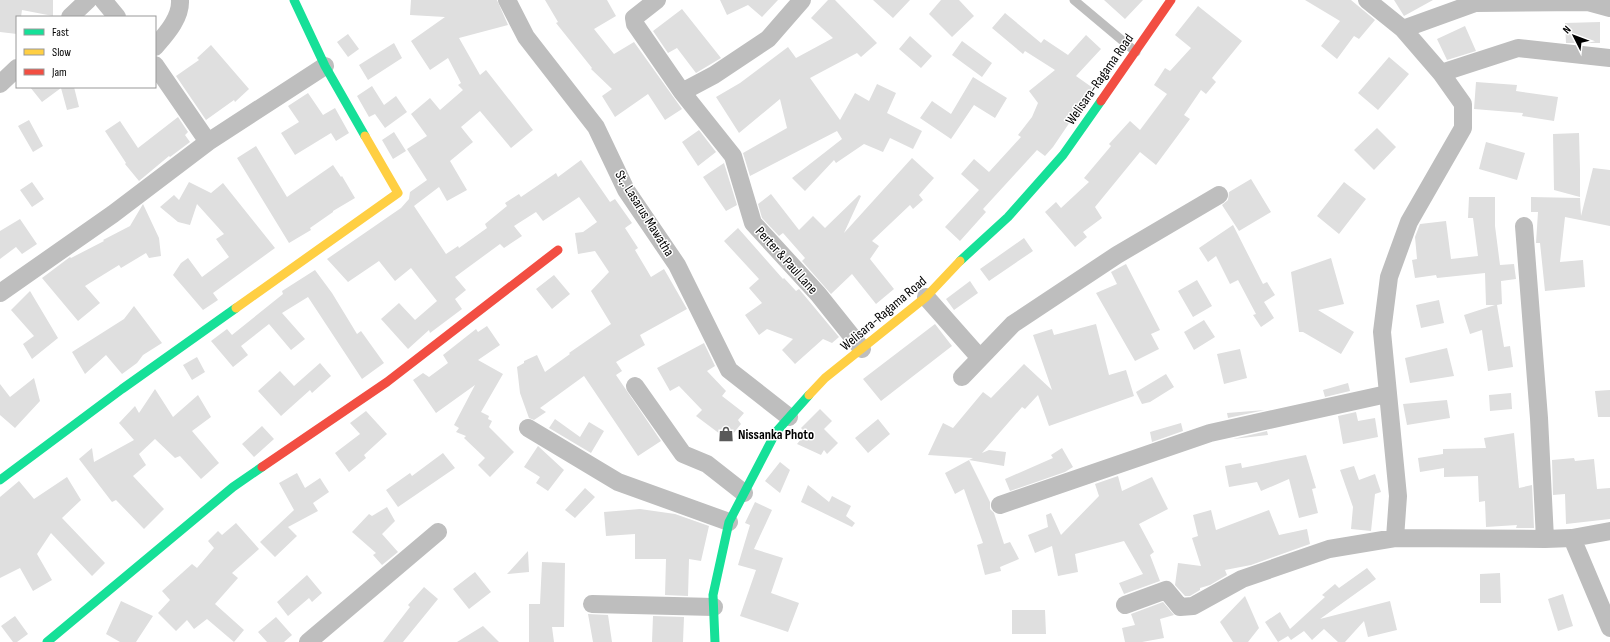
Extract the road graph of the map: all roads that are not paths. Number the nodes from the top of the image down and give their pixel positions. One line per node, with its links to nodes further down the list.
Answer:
1 (88, 0): 12 (street)
2 (103, 0): 13 (street)
3 (180, 0): 15 (street)
4 (294, 0): 19 (street)
5 (507, 0): 35 (street, St,. Lasarus Mawatha)
6 (657, 0): 23 (street, Perter & Paul Lane)
7 (802, 0): 23 (street)
8 (1074, 0): 16 (lane)
9 (1171, 0): 16 (street, Welisara-Ragama Road)
10 (1367, 0): 14 (street)
11 (1610, 8): 14 (street)
12 (71, 16)
13 (116, 16)
14 (1403, 29): 21 (street)
15 (156, 46)
16 (1136, 52): 29 (street, Welisara-Ragama Road)
17 (1610, 58): 21 (street)
18 (156, 66): 24 (street)
19 (325, 66): 24 (street); 37 (street)
20 (16, 69): 22 (street)
21 (1441, 73): 34 (street)
22 (0, 84)
23 (682, 92): 30 (street, Perter & Paul Lane)
24 (208, 142): 28 (street)
25 (1219, 195): 31 (street)
26 (1524, 226): 45 (street)
27 (558, 250): 50 (street)
28 (0, 293)
29 (926, 297): 30 (street, Welisara-Ragama Road); 31 (street)
30 (862, 349): 35 (street, Welisara-Ragama Road)
31 (980, 358): 32 (street)
32 (962, 377)
33 (635, 386): 38 (street)
34 (1387, 394): 39 (street); 43 (street)
35 (789, 417): 38 (street, Welisara-Ragama Road)
36 (528, 428): 40 (street)
37 (0, 480)
38 (744, 494): 40 (street, Welisara-Ragama Road)
39 (1000, 505)
40 (729, 522): 48 (street, Welisara-Ragama Road)
41 (1610, 531): 44 (street)
42 (438, 532): 51 (street)
43 (1395, 538): 45 (street); 47 (street)
44 (1572, 538): 45 (street); 49 (street)
45 (1545, 540)
46 (592, 604): 48 (street)
47 (1125, 605)
48 (714, 607): 52 (street, Welisara-Ragama Road)
49 (1610, 628)
50 (47, 642)
51 (308, 642)
52 (715, 642)

